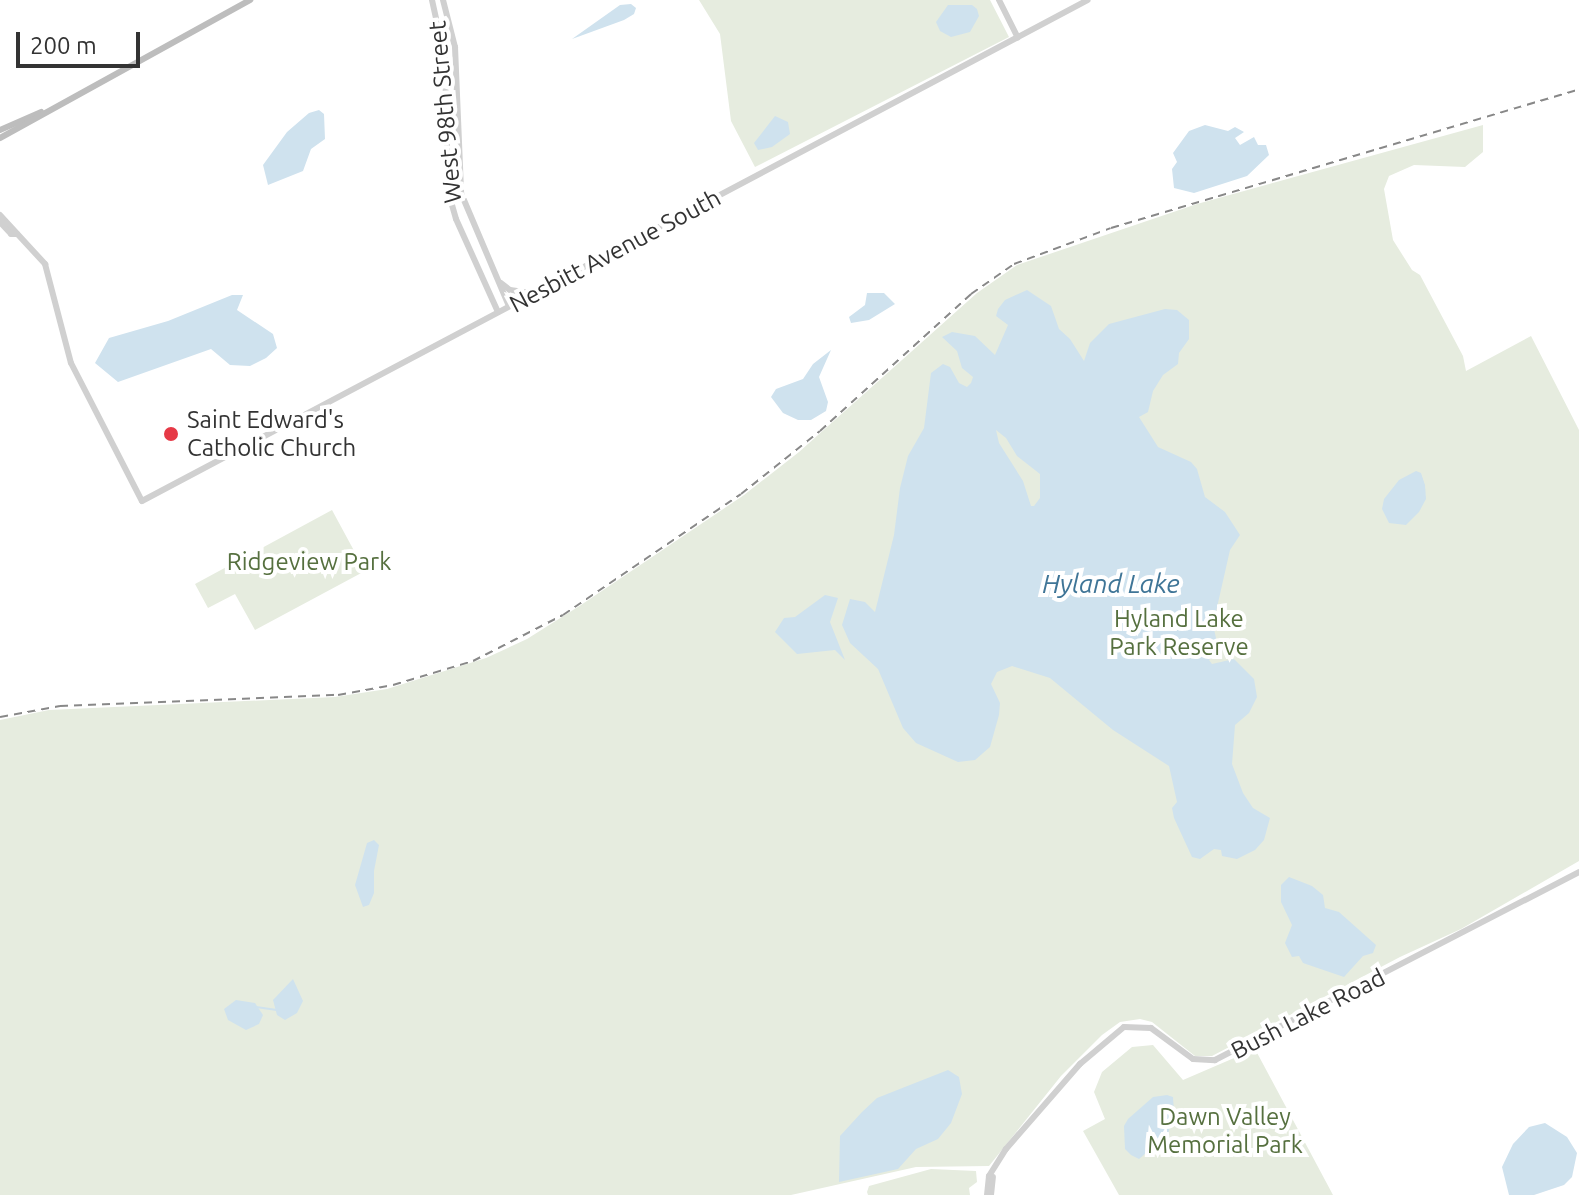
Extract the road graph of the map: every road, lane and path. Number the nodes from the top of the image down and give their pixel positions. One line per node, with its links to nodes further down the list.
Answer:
1 (250, 0): 7 (main road)
2 (432, 0): 16 (street, West 98th Street)
3 (443, 0): 13 (street, West 98th Street)
4 (999, 0): 6 (street)
5 (1088, 0): 6 (street, Nesbitt Avenue South)
6 (1018, 38): 14 (street, Nesbitt Avenue South)
7 (41, 112): 8 (main road); 9 (main road)
8 (0, 130)
9 (0, 138)
10 (0, 215): 12 (street)
11 (0, 222): 12 (street)
12 (17, 234): 16 (street, Nesbitt Avenue South)
13 (497, 280): 14 (street); 15 (street, West 98th Street)
14 (534, 293): 15 (street, Nesbitt Avenue South)
15 (509, 306): 16 (street, Nesbitt Avenue South)
16 (498, 312)
17 (1579, 872): 18 (street, Bush Lake Road)
18 (989, 1195)

